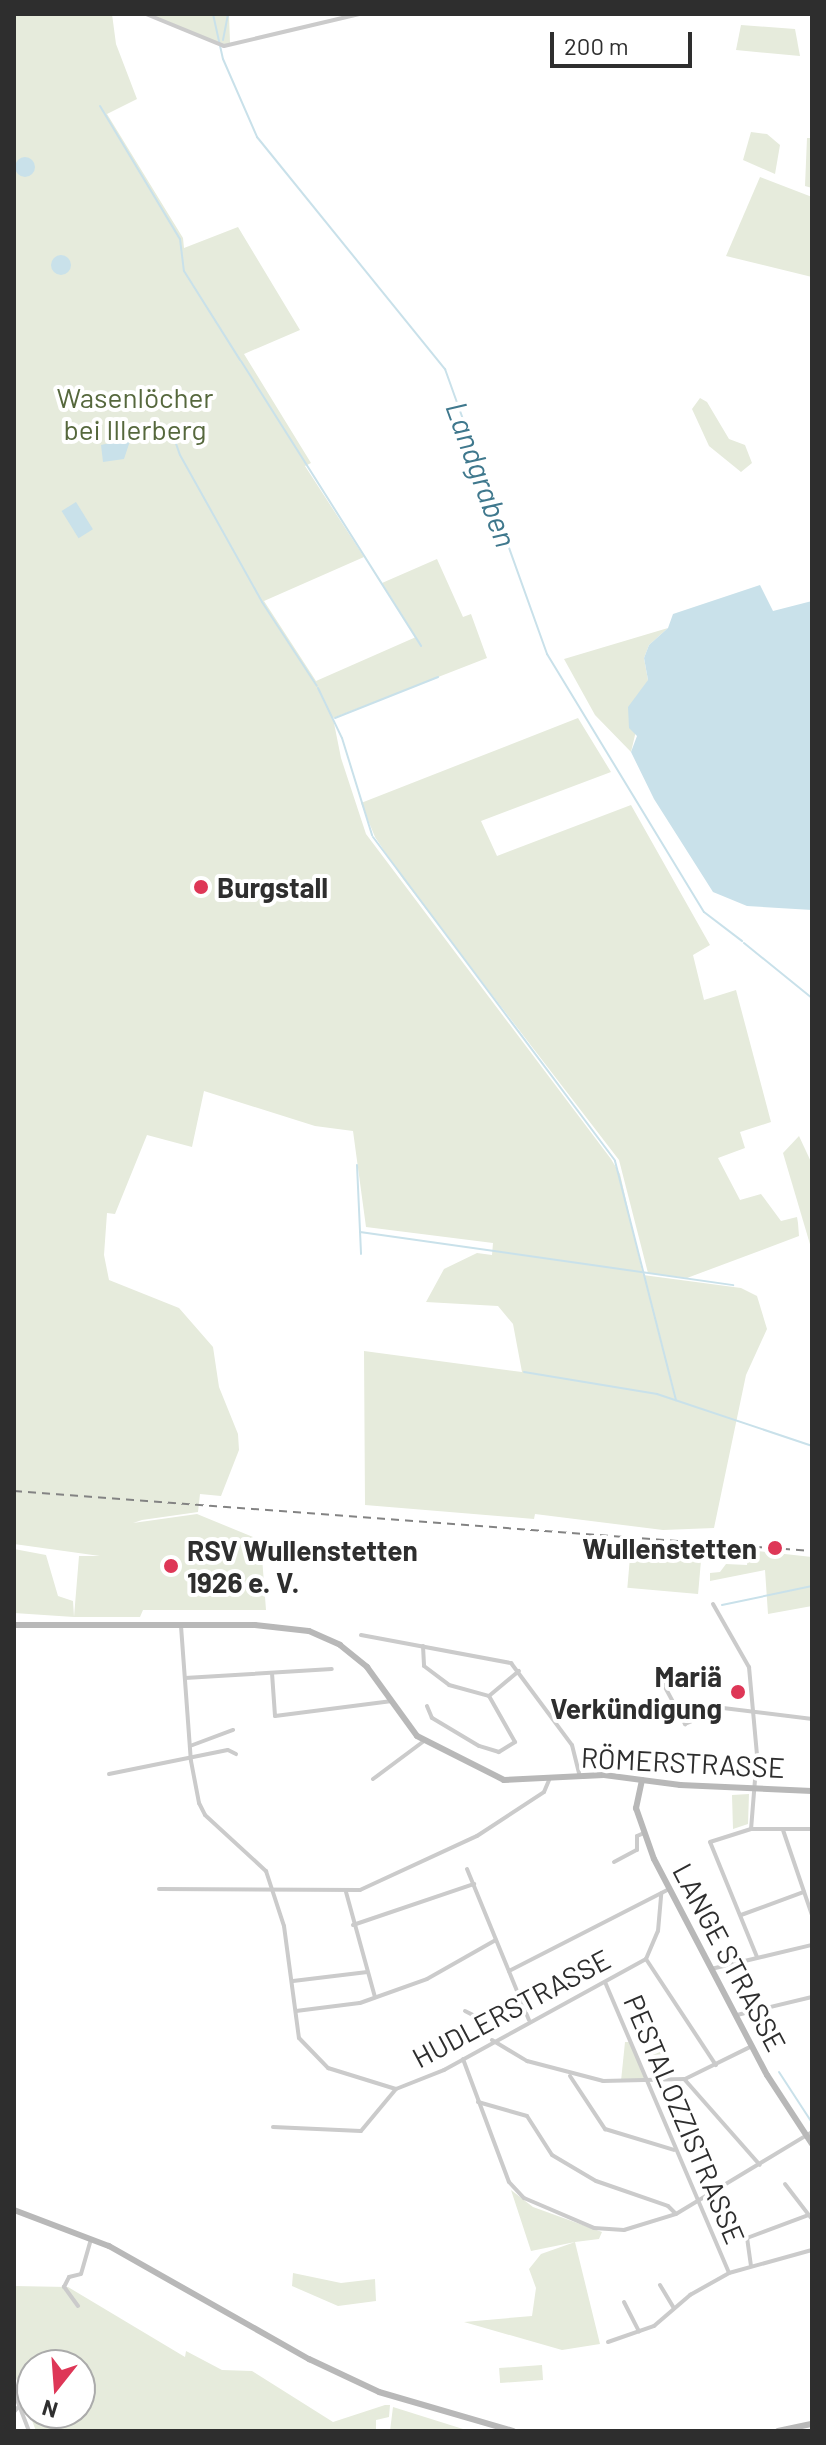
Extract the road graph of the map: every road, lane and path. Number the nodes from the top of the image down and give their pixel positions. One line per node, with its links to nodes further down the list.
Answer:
1 (146, 14): 2 (street)
2 (359, 14)
3 (713, 1604): 16 (street)
4 (14, 1625): 5 (street, RÖMERSTRASSE)
5 (181, 1626): 12 (street, HUDLERSTRASSE); 14 (street, RÖMERSTRASSE)
6 (361, 1635): 7 (street)
7 (423, 1646): 9 (street); 13 (street)
8 (332, 1669): 10 (street)
9 (519, 1671): 13 (street); 24 (street)
10 (272, 1673): 12 (street); 14 (street)
11 (659, 1676): 16 (street)
12 (185, 1678): 20 (street, HUDLERSTRASSE)
13 (489, 1696): 15 (street)
14 (392, 1701): 19 (street, RÖMERSTRASSE)
15 (427, 1706)
16 (755, 1714): 17 (street); 28 (street)
17 (812, 1719)
18 (233, 1730): 20 (street)
19 (424, 1741): 25 (street); 26 (street, RÖMERSTRASSE)
20 (190, 1746): 22 (street, HUDLERSTRASSE)
21 (236, 1754): 22 (street)
22 (191, 1761): 23 (street); 39 (street, HUDLERSTRASSE)
23 (109, 1774)
24 (580, 1777): 26 (street, RÖMERSTRASSE); 27 (street, RÖMERSTRASSE)
25 (373, 1779)
26 (549, 1780): 40 (street)
27 (642, 1780): 28 (street, RÖMERSTRASSE); 33 (street, LANGE STRASSE)
28 (755, 1789): 29 (street, RÖMERSTRASSE); 30 (street)
29 (812, 1791)
30 (751, 1829): 31 (street); 43 (street)
31 (783, 1829): 32 (street); 41 (street)
32 (812, 1829)
33 (644, 1833): 34 (street); 38 (street, LANGE STRASSE)
34 (614, 1862)
35 (467, 1869): 36 (street)
36 (474, 1884): 45 (street); 46 (street)
37 (159, 1889): 39 (street)
38 (669, 1889): 42 (street); 50 (street, LANGE STRASSE)
39 (275, 1892): 40 (street); 53 (street, HUDLERSTRASSE)
40 (346, 1892): 45 (street)
41 (804, 1892): 43 (street); 44 (street)
42 (661, 1893): 49 (street, HUDLERSTRASSE); 51 (street)
43 (741, 1915): 48 (street)
44 (812, 1915)
45 (353, 1925): 52 (street)
46 (496, 1940): 51 (street); 56 (street)
47 (812, 1945): 48 (street)
48 (757, 1957): 50 (street)
49 (646, 1959): 54 (street, HUDLERSTRASSE); 65 (street)
50 (711, 1969): 60 (street, LANGE STRASSE)
51 (509, 1971): 57 (street)
52 (367, 1972): 53 (street); 56 (street)
53 (293, 1981): 58 (street, HUDLERSTRASSE)
54 (605, 1982): 61 (street, HUDLERSTRASSE); 68 (street, PESTALOZZISTRASSE)
55 (812, 1997): 60 (street)
56 (375, 1998): 58 (street)
57 (523, 2008): 59 (street); 61 (street)
58 (296, 2011): 69 (street, HUDLERSTRASSE)
59 (465, 2011)
60 (735, 2015): 63 (street, LANGE STRASSE)
61 (529, 2020): 62 (street, HUDLERSTRASSE)
62 (492, 2040): 64 (street, HUDLERSTRASSE); 66 (street)
63 (752, 2046): 65 (street); 72 (street, LANGE STRASSE)
64 (463, 2059): 69 (street, HUDLERSTRASSE); 70 (street)
65 (716, 2065): 67 (street)
66 (570, 2076): 68 (street); 74 (street)
67 (685, 2079): 68 (street); 75 (street)
68 (648, 2082): 74 (street, PESTALOZZISTRASSE)
69 (396, 2089): 71 (street)
70 (478, 2102): 79 (street); 79 (street)
71 (273, 2127)
72 (809, 2134): 73 (street, LANGE STRASSE); 75 (street)
73 (812, 2144)
74 (674, 2150): 77 (street, PESTALOZZISTRASSE)
75 (760, 2165): 77 (street)
76 (785, 2184): 80 (street)
77 (696, 2204): 79 (street); 84 (street, PESTALOZZISTRASSE)
78 (14, 2210): 81 (street)
79 (676, 2214)
80 (810, 2217): 83 (street)
81 (91, 2239): 87 (street); 92 (street)
82 (812, 2250): 83 (street)
83 (751, 2266): 84 (street)
84 (729, 2273): 88 (street)
85 (660, 2285): 88 (street)
86 (624, 2302): 89 (street)
87 (78, 2306)
88 (674, 2308): 89 (street)
89 (640, 2332): 90 (street)
90 (608, 2342)
91 (812, 2424): 93 (street)
92 (513, 2431)
93 (778, 2431)

